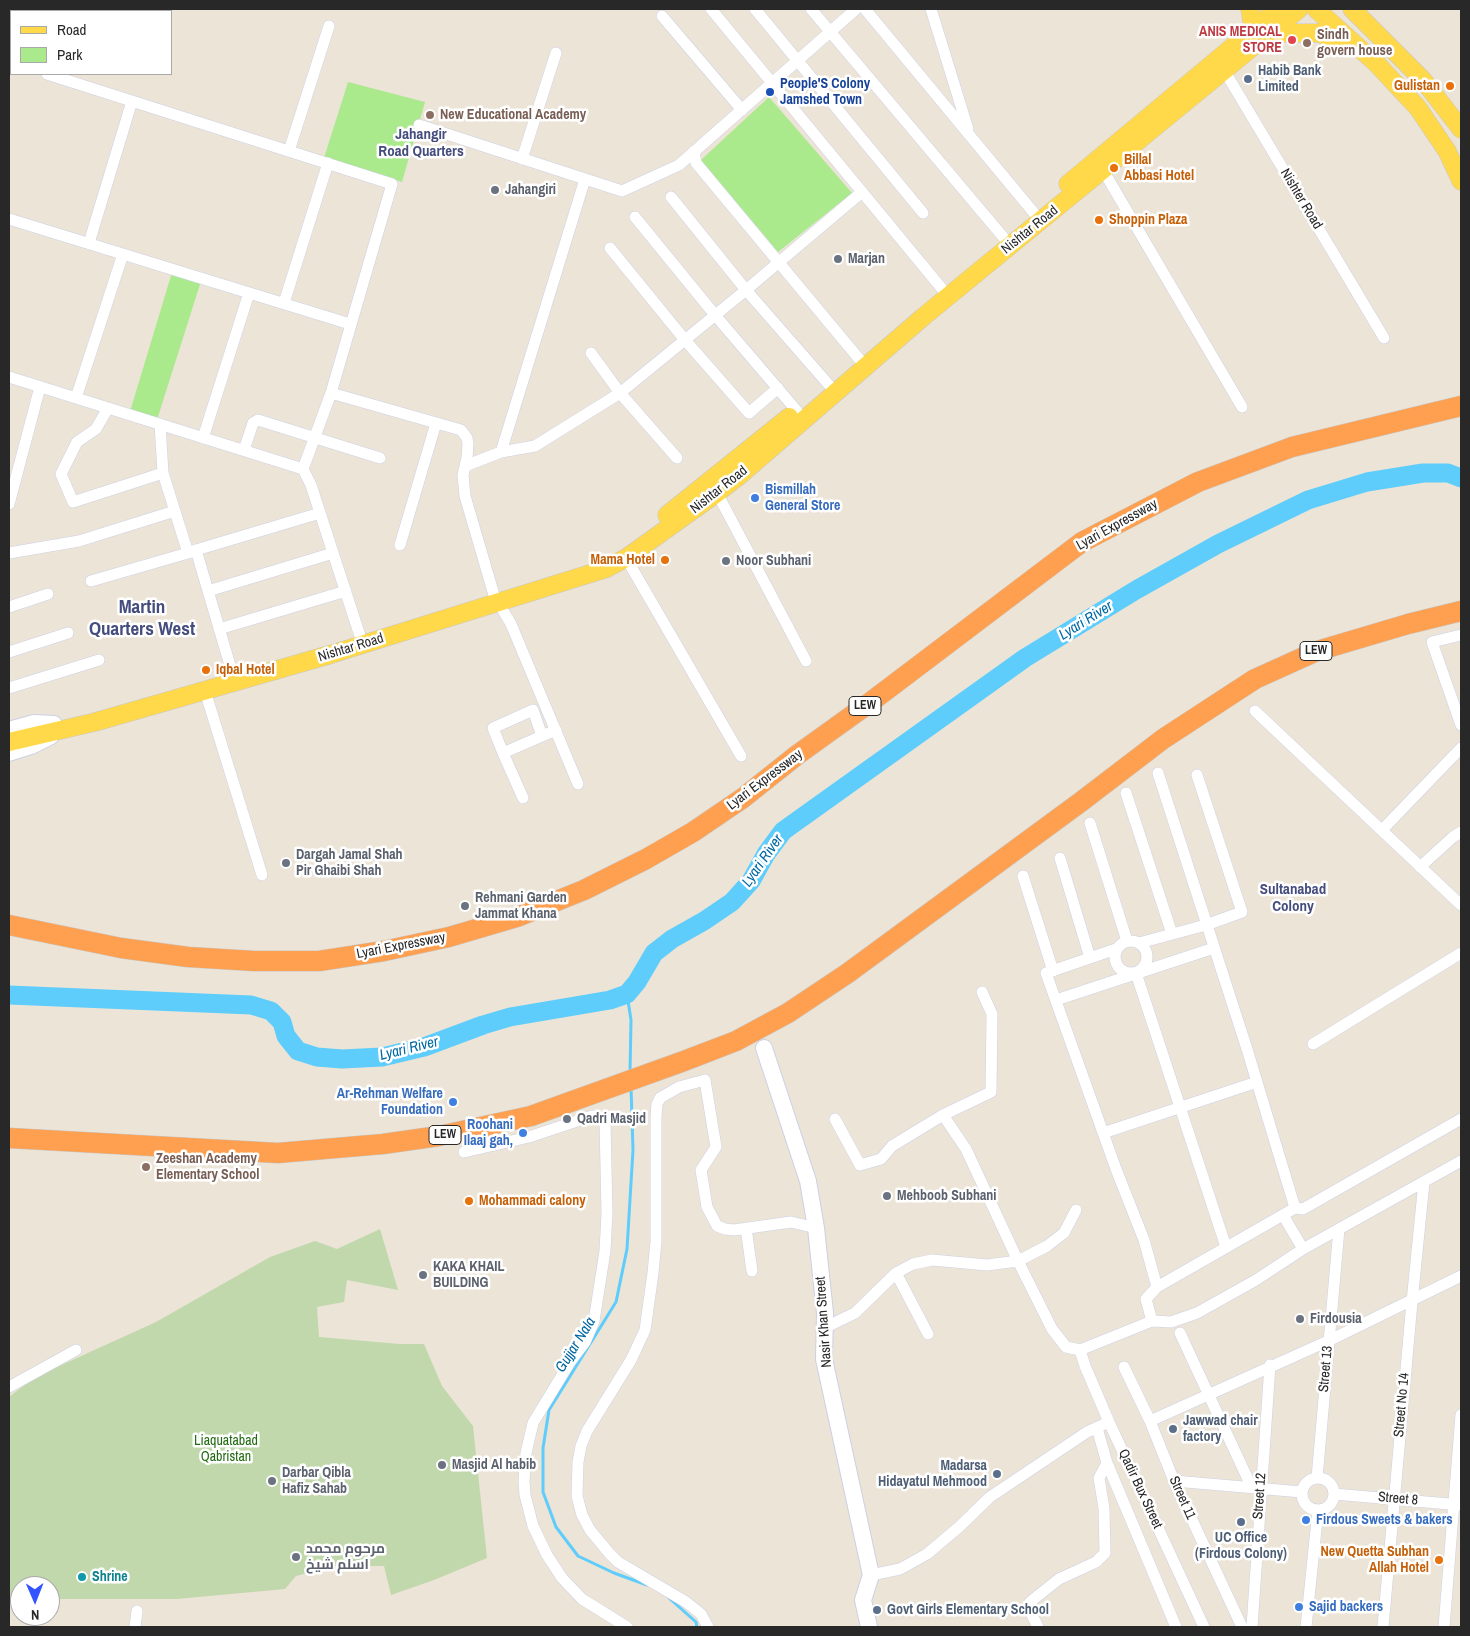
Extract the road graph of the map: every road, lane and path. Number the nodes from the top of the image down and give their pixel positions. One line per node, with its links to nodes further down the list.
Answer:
1 (711, 9): 22 (street)
2 (755, 9): 18 (street)
3 (811, 9): 16 (street)
4 (856, 9): 16 (street)
5 (864, 9): 27 (street)
6 (931, 9): 27 (street)
7 (1250, 9): 15 (main road)
8 (1278, 9): 15 (main road, Nishtar Road)
9 (1299, 9): 15 (main road, Nishtar Road)
10 (1316, 9): 20 (main road)
11 (1352, 9): 13 (main road)
12 (662, 16): 24 (street)
13 (1365, 16): 26 (main road)
14 (329, 26): 28 (street)
15 (1261, 31): 19 (main road, Nishtar Road); 20 (main road)
16 (830, 32): 18 (street); 41 (street)
17 (556, 53): 30 (street)
18 (798, 61): 22 (street); 37 (street)
19 (1220, 64): 32 (main road, Nishtar Road); 52 (street, Nishter Road)
20 (1377, 64): 34 (main road)
21 (50, 75): 23 (street)
22 (772, 83): 24 (street); 35 (street)
23 (132, 101): 28 (street); 42 (street)
24 (742, 110): 29 (street)
25 (419, 125): 30 (street)
26 (1461, 129)
27 (970, 136): 38 (street)
28 (289, 151): 31 (street)
29 (694, 152): 33 (street); 45 (street)
30 (522, 159): 33 (street)
31 (328, 163): 49 (street); 51 (street)
32 (1100, 164): 38 (main road, Nishtar Road); 64 (street); 78 (main road, Nishtar Road)
33 (585, 179): 72 (street)
34 (1461, 181)
35 (862, 192): 45 (street); 47 (street)
36 (671, 197): 46 (street)
37 (923, 213)
38 (1034, 213): 41 (main road, Nishtar Road)
39 (635, 217): 50 (street)
40 (9, 219): 42 (street)
41 (1004, 238): 47 (main road, Nishtar Road)
42 (89, 243): 44 (street)
43 (610, 248): 53 (street)
44 (123, 254): 48 (street); 62 (street)
45 (779, 262): 46 (street); 55 (street)
46 (746, 290): 50 (street); 57 (street)
47 (943, 290): 55 (main road, Nishtar Road)
48 (249, 292): 49 (street); 69 (street)
49 (284, 303): 51 (street)
50 (715, 315): 53 (street); 59 (street)
51 (350, 324): 60 (street)
52 (1384, 338)
53 (684, 340): 59 (street); 61 (street)
54 (591, 353): 61 (street)
55 (860, 360): 57 (main road, Nishtar Road)
56 (9, 377): 58 (street)
57 (829, 385): 66 (main road, Nishtar Road)
58 (40, 387): 62 (street); 79 (street)
59 (778, 388): 66 (street)
60 (331, 393): 67 (street); 70 (street)
61 (620, 393): 72 (street); 74 (street)
62 (76, 398): 65 (street)
63 (1461, 406): 126 (highway, Lyari Expressway / LEW)
64 (1242, 407)
65 (108, 408): 68 (street); 77 (street)
66 (797, 411): 91 (main road, Nishtar Road)
67 (436, 423): 75 (street); 82 (street)
68 (160, 424): 69 (street); 77 (street)
69 (203, 438): 71 (street)
70 (314, 438): 71 (street); 73 (street); 76 (street)
71 (244, 450): 76 (street)
72 (502, 452): 75 (street)
73 (380, 458)
74 (678, 458)
75 (465, 466): 91 (street)
76 (303, 469): 81 (street)
77 (163, 473): 80 (street)
78 (717, 493): 86 (main road, Nishtar Road); 100 (street)
79 (9, 504)
80 (175, 512): 83 (street); 84 (street)
81 (320, 513): 84 (street); 85 (street)
82 (400, 545)
83 (9, 552)
84 (192, 552): 87 (street); 88 (street)
85 (333, 553): 88 (street); 89 (street)
86 (626, 558): 91 (main road, Nishtar Road); 112 (street)
87 (91, 581)
88 (208, 591): 94 (street)
89 (346, 591): 94 (street); 97 (street)
90 (48, 594): 92 (street)
91 (496, 599): 97 (main road, Nishtar Road); 103 (main road, Nishtar Road); 107 (street)
92 (9, 607)
93 (1461, 611): 146 (highway, LEW)
94 (219, 629): 101 (street)
95 (68, 633): 98 (street)
96 (1461, 635): 105 (street)
97 (360, 636): 101 (main road, Nishtar Road)
98 (9, 652)
99 (99, 660): 102 (street)
100 (806, 661)
101 (232, 672): 106 (main road, Nishtar Road)
102 (10, 684)
103 (205, 691): 106 (main road, Nishtar Road); 123 (street)
104 (1255, 711): 119 (street)
105 (1461, 725)
106 (54, 726): 109 (main road, Nishtar Road)
107 (556, 730): 108 (street); 115 (street)
108 (542, 736): 111 (street); 111 (street)
109 (10, 741)
110 (1461, 748): 119 (street)
111 (503, 752): 117 (street)
112 (741, 756)
113 (1158, 772): 127 (street)
114 (1197, 775): 127 (street)
115 (578, 784)
116 (1126, 793): 128 (street)
117 (523, 798)
118 (1090, 823): 129 (street)
119 (1382, 830): 122 (street)
120 (1461, 832): 122 (street)
121 (1060, 858): 133 (street)
122 (1420, 867): 125 (street)
123 (262, 874)
124 (1024, 876): 134 (street)
125 (1461, 905)
126 (9, 925)
127 (1206, 925): 128 (street); 130 (street)
128 (1172, 934): 129 (street)
129 (1133, 942): 131 (street); 135 (street)
130 (1214, 948): 135 (street); 140 (street)
131 (1116, 949): 133 (street); 135 (street)
132 (1461, 953): 138 (street)
133 (1090, 958): 134 (street)
134 (1053, 971): 137 (street)
135 (1136, 973): 137 (street); 141 (street)
136 (982, 992): 142 (street)
137 (1056, 1000): 145 (street)
138 (1313, 1044)
139 (764, 1048): 154 (street, Nasir Khan Street)
140 (1257, 1082): 141 (street); 150 (street)
141 (1180, 1108): 145 (street); 156 (street)
142 (943, 1115): 143 (street); 158 (street)
143 (836, 1119)
144 (1461, 1119): 150 (street)
145 (1103, 1133): 162 (street)
146 (9, 1138)
147 (464, 1152): 191 (street)
148 (1461, 1161): 149 (street)
149 (1424, 1182): 155 (street); 163 (street, Street No 14)
150 (1295, 1208): 152 (street)
151 (1076, 1210): 158 (street)
152 (1283, 1215): 156 (street); 157 (street)
153 (746, 1228): 154 (street); 159 (street); 192 (street)
154 (816, 1228): 165 (street, Nasir Khan Street)
155 (1339, 1229): 157 (street); 168 (street, Street 13)
156 (1226, 1247): 162 (street)
157 (1303, 1249): 164 (street)
158 (1018, 1261): 160 (street); 170 (street)
159 (752, 1271)
160 (896, 1273): 165 (street); 166 (street)
161 (1461, 1276): 163 (street)
162 (1157, 1287): 164 (street)
163 (1412, 1302): 168 (street); 185 (street, Street No 14)
164 (1152, 1321): 170 (street)
165 (824, 1328): 188 (street, Nasir Khan Street)
166 (928, 1334)
167 (1180, 1334): 174 (street)
168 (1328, 1341): 171 (street); 180 (street, Street 13)
169 (76, 1350): 173 (street)
170 (1080, 1350): 177 (street, Qadir Bux Street)
171 (1270, 1365): 174 (street); 182 (street, Street 12)
172 (1124, 1367): 176 (street, Street 11)
173 (9, 1387)
174 (1208, 1394): 176 (street); 182 (street)
175 (1461, 1415): 186 (street)
176 (1150, 1421): 181 (street, Street 11)
177 (1109, 1422): 178 (street); 196 (street, Qadir Bux Street)
178 (1097, 1428): 179 (street); 188 (street)
179 (1106, 1463): 194 (street); 195 (street)
180 (1317, 1478): 183 (street); 184 (street)
181 (1174, 1481): 182 (street); 197 (street, Street 11)
182 (1256, 1488): 183 (street); 198 (street, Street 12)
183 (1302, 1492): 187 (street)
184 (1334, 1494): 185 (street, Street 8); 187 (street)
185 (1394, 1499): 186 (street, Street 8); 200 (street, Street No 14)
186 (1457, 1504): 201 (street)
187 (1318, 1510): 199 (street)
188 (871, 1575): 193 (street)
189 (137, 1611): 190 (street)
190 (134, 1627)
191 (627, 1627)
192 (708, 1627)
193 (869, 1627)
194 (1038, 1627)
195 (1176, 1627)
196 (1204, 1627)
197 (1242, 1627)
198 (1252, 1627)
199 (1306, 1627)
200 (1383, 1627)
201 (1444, 1627)

